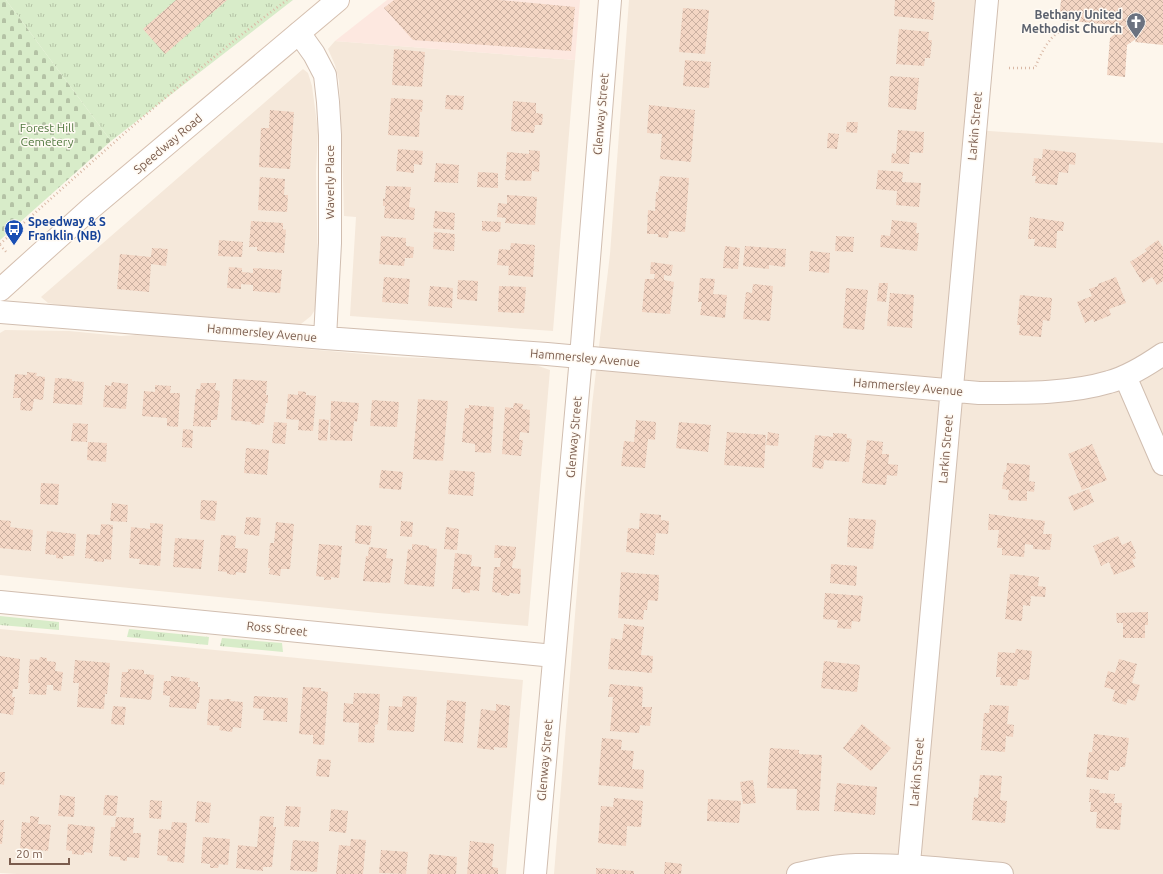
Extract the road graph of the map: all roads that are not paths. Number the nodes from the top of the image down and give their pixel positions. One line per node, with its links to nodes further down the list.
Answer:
1 (338, 0): 4 (street, Speedway Road)
2 (610, 0): 9 (street, Glenway Street)
3 (987, 0): 11 (street, Larkin Street)
4 (299, 32): 5 (street, Speedway Road); 7 (street, Waverly Place)
5 (0, 290)
6 (0, 312): 7 (street, Hammersley Avenue)
7 (325, 338): 9 (street, Hammersley Avenue)
8 (1163, 354): 10 (street, Hammersley Avenue)
9 (581, 357): 11 (street, Hammersley Avenue); 14 (street, Glenway Street)
10 (1125, 376): 11 (street, Hammersley Avenue); 12 (street)
11 (952, 391): 15 (street, Larkin Street)
12 (1163, 464)
13 (0, 602): 14 (street, Ross Street)
14 (554, 656): 16 (street, Glenway Street)
15 (908, 870): 17 (street); 18 (street)
16 (535, 874)
17 (798, 874)
18 (1002, 874)

